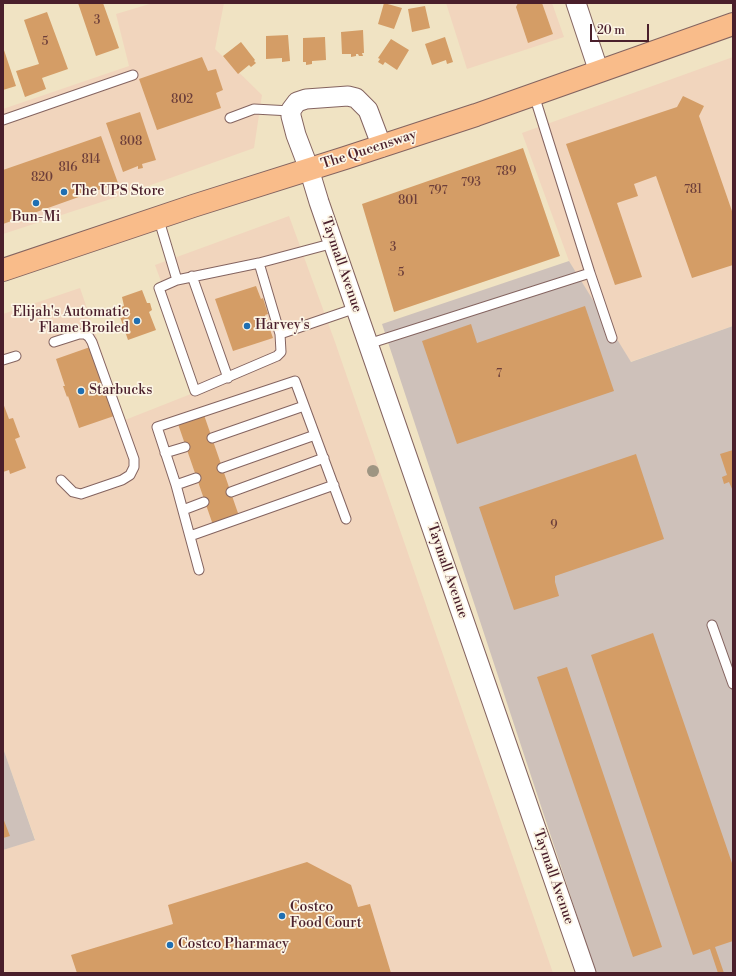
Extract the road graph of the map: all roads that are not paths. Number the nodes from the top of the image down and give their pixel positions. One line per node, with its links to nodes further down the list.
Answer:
1 (576, 3): 3 (street)
2 (733, 24): 3 (main road, The Queensway)
3 (599, 72): 5 (main road, The Queensway)
4 (133, 75): 8 (lane)
5 (534, 95): 9 (main road, The Queensway); 15 (lane)
6 (291, 111): 7 (lane); 9 (street); 10 (street, Taymall Avenue)
7 (230, 118)
8 (3, 120)
9 (382, 146): 10 (main road, The Queensway)
10 (309, 169): 11 (main road, The Queensway); 12 (street, Taymall Avenue)
11 (158, 217): 14 (main road, The Queensway); 17 (lane)
12 (334, 243): 13 (lane); 18 (street, Taymall Avenue)
13 (259, 263): 16 (lane); 19 (lane)
14 (3, 270)
15 (590, 273): 20 (lane); 22 (lane)
16 (192, 276): 17 (lane); 25 (lane)
17 (177, 280): 25 (lane)
18 (356, 308): 19 (lane); 22 (street, Taymall Avenue)
19 (280, 334): 25 (lane)
20 (612, 338)
21 (54, 342): 34 (lane)
22 (368, 344): 45 (street, Taymall Avenue)
23 (16, 356): 24 (lane)
24 (3, 360)
25 (228, 378)
26 (304, 406): 27 (lane); 28 (lane); 30 (lane)
27 (315, 435): 31 (lane); 32 (lane)
28 (212, 438)
29 (185, 447): 30 (lane)
30 (165, 453): 35 (lane)
31 (324, 458): 36 (lane); 37 (lane)
32 (222, 468)
33 (196, 478): 35 (lane)
34 (61, 480)
35 (176, 485): 39 (lane)
36 (334, 485): 40 (lane); 41 (lane)
37 (231, 492)
38 (204, 502): 39 (lane)
39 (183, 510): 41 (lane)
40 (346, 519)
41 (190, 536): 42 (lane)
42 (200, 570)
43 (712, 625): 44 (lane)
44 (733, 684)
45 (586, 973)

